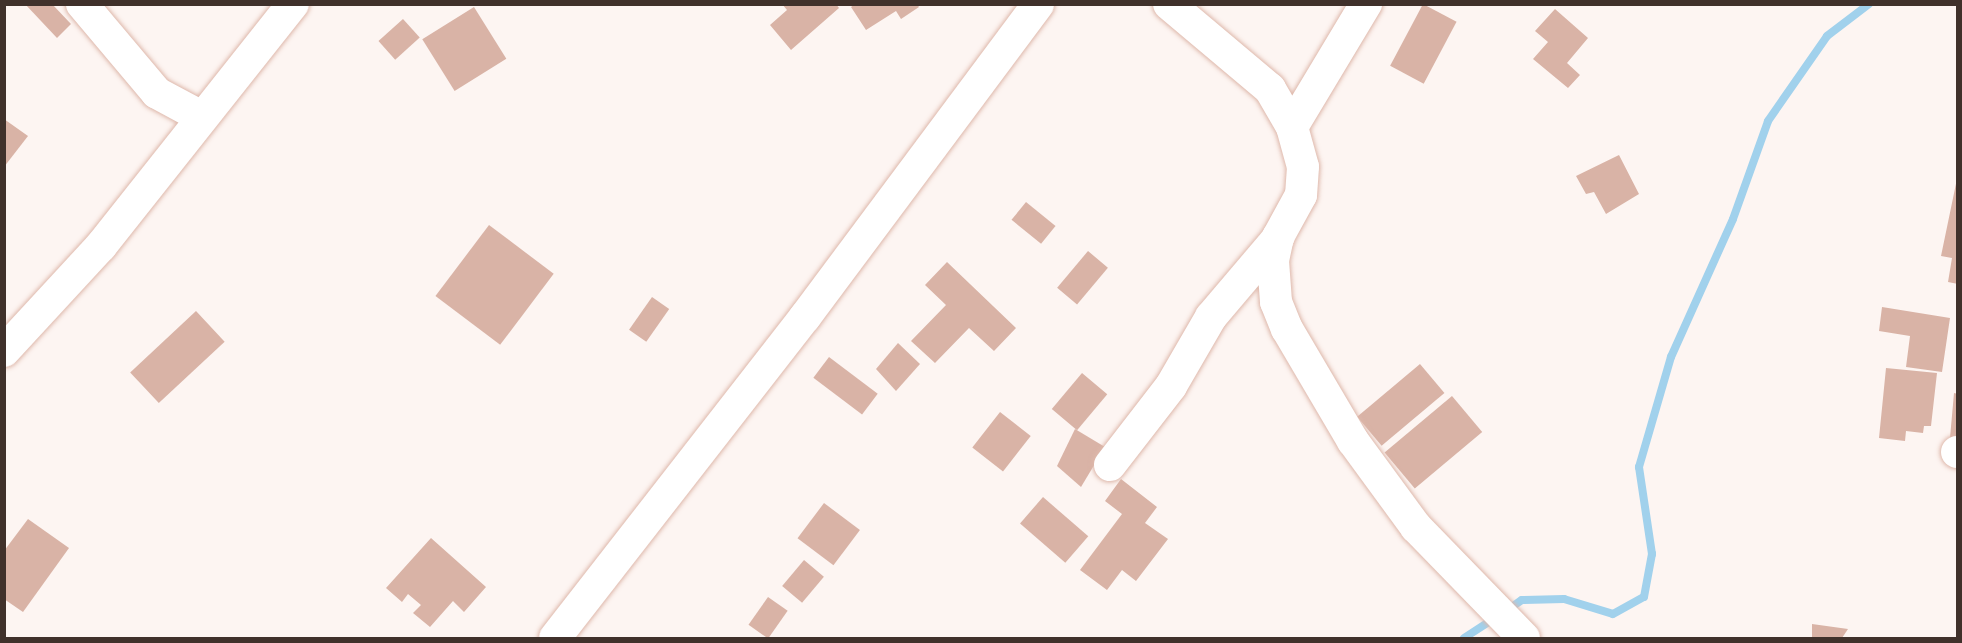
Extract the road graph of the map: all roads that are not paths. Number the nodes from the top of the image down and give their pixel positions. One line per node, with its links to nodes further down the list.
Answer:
1 (82, 4): 6 (street)
2 (293, 4): 6 (street)
3 (1038, 4): 12 (street)
4 (1169, 4): 7 (street)
5 (1366, 4): 7 (street)
6 (202, 117): 9 (street)
7 (1292, 127): 8 (street)
8 (1278, 237): 10 (street); 11 (street)
9 (4, 351)
10 (1110, 465)
11 (1524, 638)
12 (555, 639)

